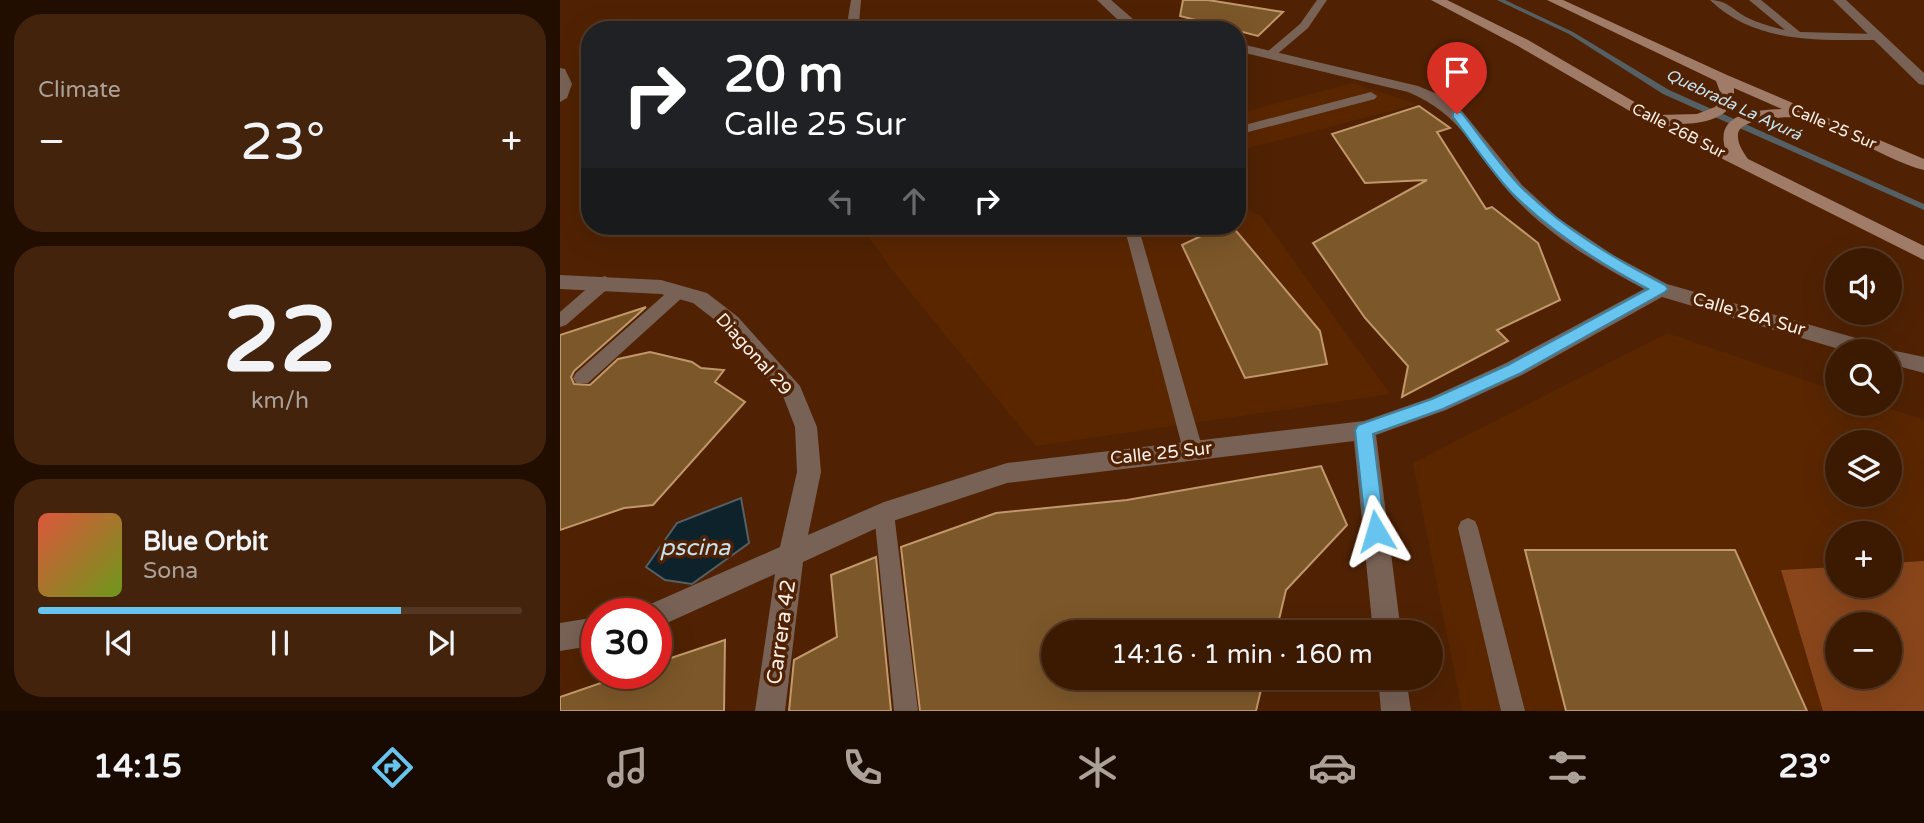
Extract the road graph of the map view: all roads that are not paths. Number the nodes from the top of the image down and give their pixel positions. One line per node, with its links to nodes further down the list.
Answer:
1 (856, 0): 9 (lane)
2 (1103, 0): 10 (street)
3 (1322, 0): 14 (lane)
4 (1437, 0): 21 (main road, Calle 26B Sur)
5 (1553, 0): 16 (main road, Calle 25 Sur)
6 (1715, 0): 11 (lane)
7 (1754, 0): 11 (lane)
8 (1839, 0): 12 (street)
9 (853, 21)
10 (1127, 21)
11 (1798, 34): 12 (lane)
12 (1878, 37): 17 (street)
13 (1246, 49): 14 (street, Calle 26A Sur)
14 (1271, 54): 29 (street, Calle 26A Sur)
15 (560, 72): 19 (street)
16 (1722, 78): 20 (main road, Calle 25 Sur); 21 (main road)
17 (1924, 81)
18 (1371, 96): 22 (lane)
19 (560, 98)
20 (1808, 116): 23 (main road); 24 (main road, Calle 25 Sur)
21 (1652, 118): 23 (main road, Calle 26B Sur)
22 (1246, 129)
23 (1741, 162): 26 (main road, Calle 26B Sur)
24 (1924, 165)
25 (1133, 235): 37 (lane)
26 (1924, 254)
27 (560, 282): 28 (street, Diagonal 29)
28 (605, 282): 30 (street, Diagonal 29); 31 (lane)
29 (1660, 289): 32 (street, Calle 26A Sur); 36 (street, Calle 25 Sur)
30 (678, 292): 35 (lane); 40 (street, Diagonal 29)
31 (560, 321)
32 (1832, 339)
33 (1902, 359): 34 (street)
34 (1924, 365)
35 (582, 378)
36 (1364, 430): 37 (street, Calle 25 Sur); 42 (street)
37 (1193, 450): 38 (street, Calle 25 Sur)
38 (884, 513): 40 (street, Calle 25 Sur); 47 (lane)
39 (1468, 528): 49 (lane)
40 (791, 553): 41 (street, Calle 25 Sur); 46 (street, Carrera 42)
41 (672, 608)
42 (1386, 620)
43 (581, 634): 44 (street)
44 (560, 637)
45 (1394, 690): 48 (street)
46 (770, 711)
47 (906, 711)
48 (1396, 711)
49 (1513, 711)

